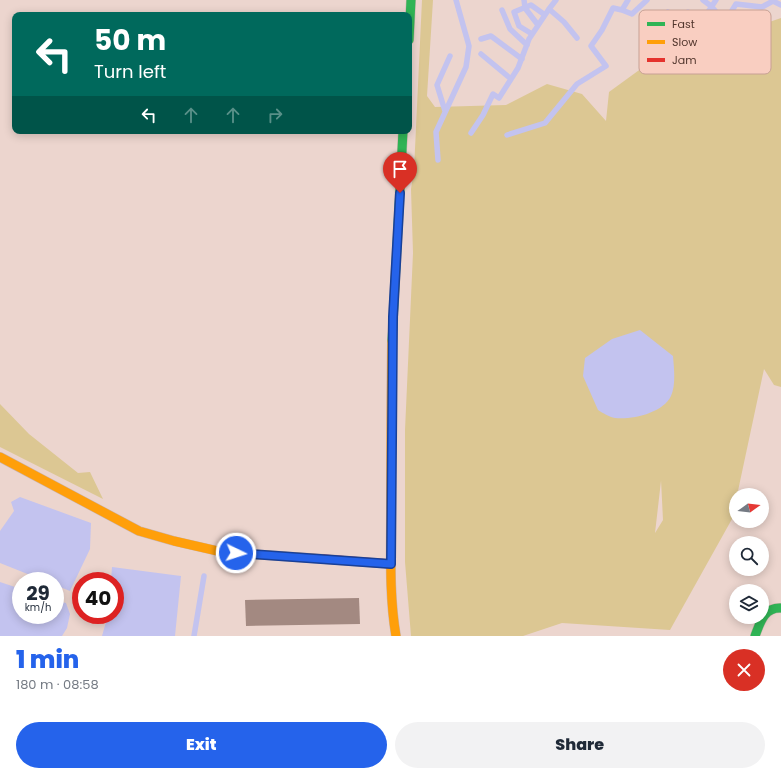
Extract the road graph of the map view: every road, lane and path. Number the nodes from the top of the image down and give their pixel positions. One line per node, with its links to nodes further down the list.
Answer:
1 (412, 0): 2 (street)
2 (411, 12)
3 (403, 134): 5 (street)
4 (0, 457): 5 (street)
5 (391, 564): 7 (street)
6 (781, 608): 8 (street)
7 (396, 636)
8 (755, 636)

